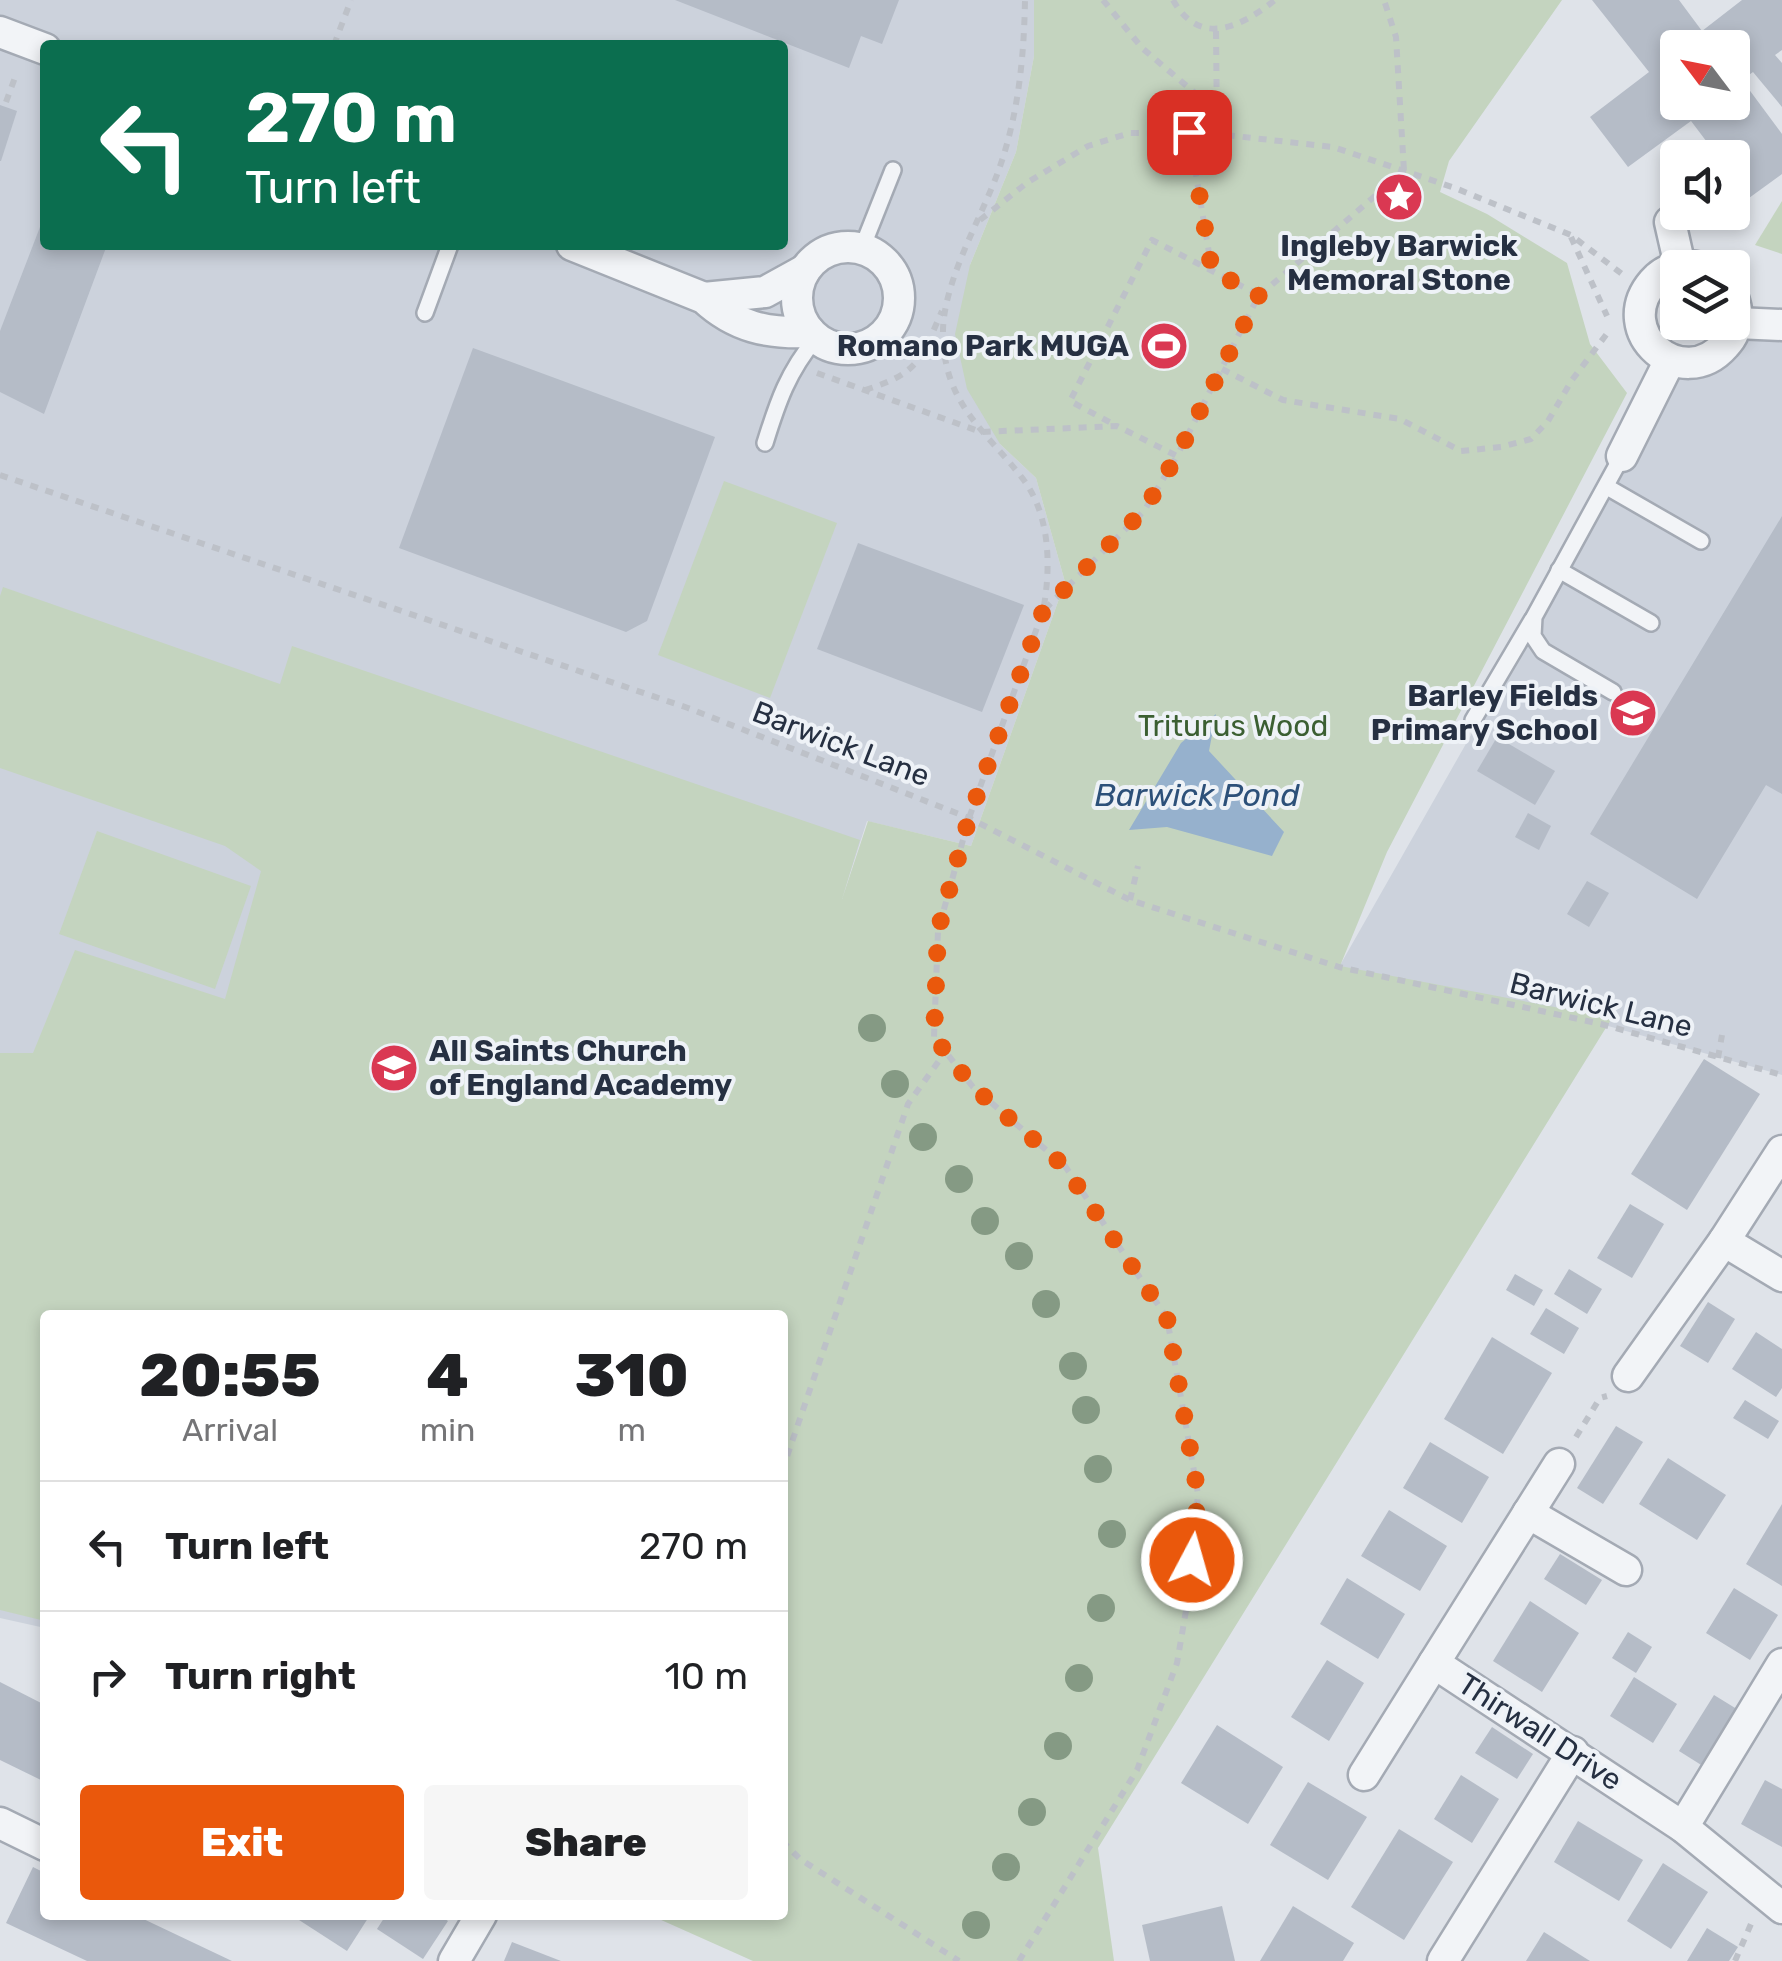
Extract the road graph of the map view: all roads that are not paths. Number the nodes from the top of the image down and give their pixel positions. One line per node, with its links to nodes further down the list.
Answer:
1 (0, 32): 2 (street)
2 (40, 47)
3 (893, 170): 4 (lane)
4 (862, 248): 7 (street); 13 (street)
5 (448, 250): 10 (lane)
6 (584, 250): 9 (street)
7 (805, 270): 9 (street); 13 (street)
8 (1660, 273): 15 (street)
9 (704, 298): 13 (street)
10 (425, 313)
11 (1750, 314): 12 (street)
12 (1782, 325)
13 (813, 335): 16 (lane)
14 (1730, 340): 15 (street)
15 (1670, 360): 17 (street)
16 (765, 443)
17 (1622, 456): 18 (lane)
18 (1607, 487): 19 (lane); 20 (lane)
19 (1701, 541)
20 (1559, 570): 21 (lane); 22 (lane)
21 (1534, 617): 23 (lane); 24 (lane)
22 (1651, 622)
23 (1613, 692)
24 (1474, 720)
25 (1782, 1151): 26 (street)
26 (1724, 1241): 27 (street); 28 (street)
27 (1782, 1276)
28 (1628, 1376)
29 (1558, 1464): 30 (street, Thirwall Drive)
30 (1528, 1513): 31 (street); 32 (street, Thirwall Drive)
31 (1626, 1570)
32 (1434, 1663): 34 (street, Thirwall Drive); 35 (street)
33 (1782, 1664): 37 (street)
34 (1573, 1752): 37 (street, Thirwall Drive); 42 (street)
35 (1364, 1775)
36 (0, 1823): 38 (street)
37 (1682, 1827): 39 (street, Thirwall Drive)
38 (40, 1843)
39 (1782, 1908)
40 (478, 1920): 41 (street)
41 (454, 1961)
42 (1443, 1961)

